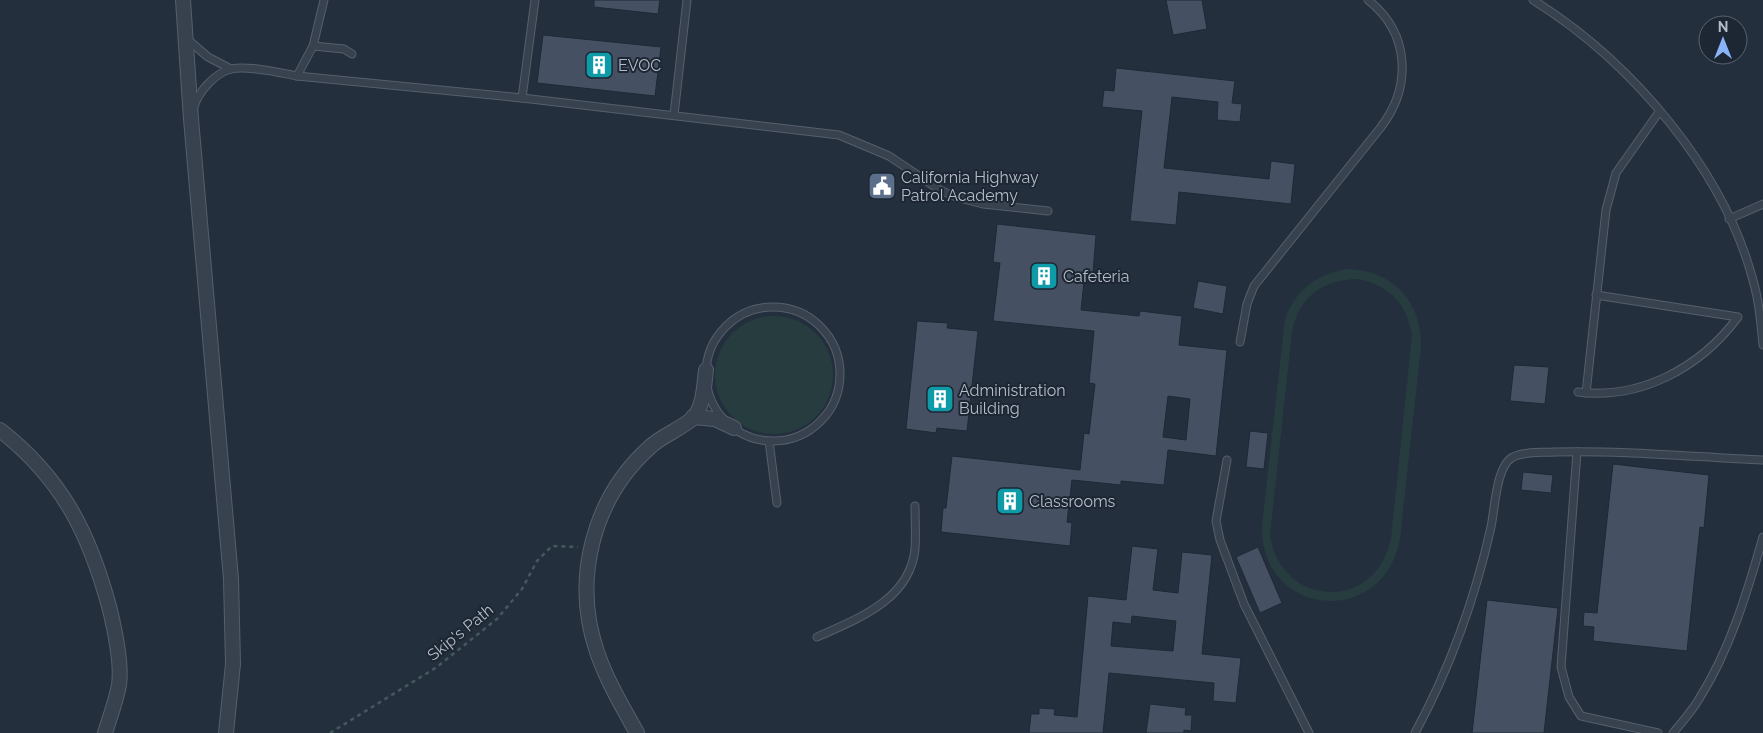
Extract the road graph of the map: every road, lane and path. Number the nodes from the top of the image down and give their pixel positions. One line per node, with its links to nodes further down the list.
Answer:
1 (183, 0): 7 (street)
2 (324, 0): 8 (lane)
3 (535, 0): 12 (lane)
4 (686, 0): 14 (lane)
5 (1368, 0): 20 (lane)
6 (1533, 0): 13 (lane)
7 (187, 39): 10 (lane); 15 (street)
8 (313, 46): 9 (lane); 11 (lane)
9 (352, 54)
10 (231, 69): 11 (lane); 15 (lane)
11 (297, 76): 12 (lane)
12 (522, 98): 14 (lane)
13 (1659, 112): 18 (lane); 19 (lane)
14 (674, 115): 17 (lane)
15 (191, 119): 38 (street)
16 (1763, 204): 18 (lane)
17 (1048, 211)
18 (1729, 219): 21 (lane)
19 (1596, 296): 24 (lane); 24 (lane)
20 (1240, 342)
21 (1763, 345)
22 (706, 370): 25 (street); 26 (lane); 28 (lane)
23 (1578, 392): 24 (lane)
24 (1586, 393)
25 (694, 417): 26 (street); 35 (street)
26 (734, 428): 28 (lane)
27 (0, 430): 37 (street)
28 (769, 441): 32 (lane)
29 (1577, 452): 31 (lane); 42 (lane); 43 (lane)
30 (1227, 460): 41 (lane)
31 (1763, 460)
32 (777, 503)
33 (915, 506): 36 (lane)
34 (1763, 537): 44 (lane)
35 (590, 548): 39 (path, Skip's Path); 40 (street)
36 (817, 637)
37 (105, 733)
38 (226, 733)
39 (330, 733)
40 (637, 733)
41 (1309, 733)
42 (1415, 733)
43 (1658, 733)
44 (1673, 733)

